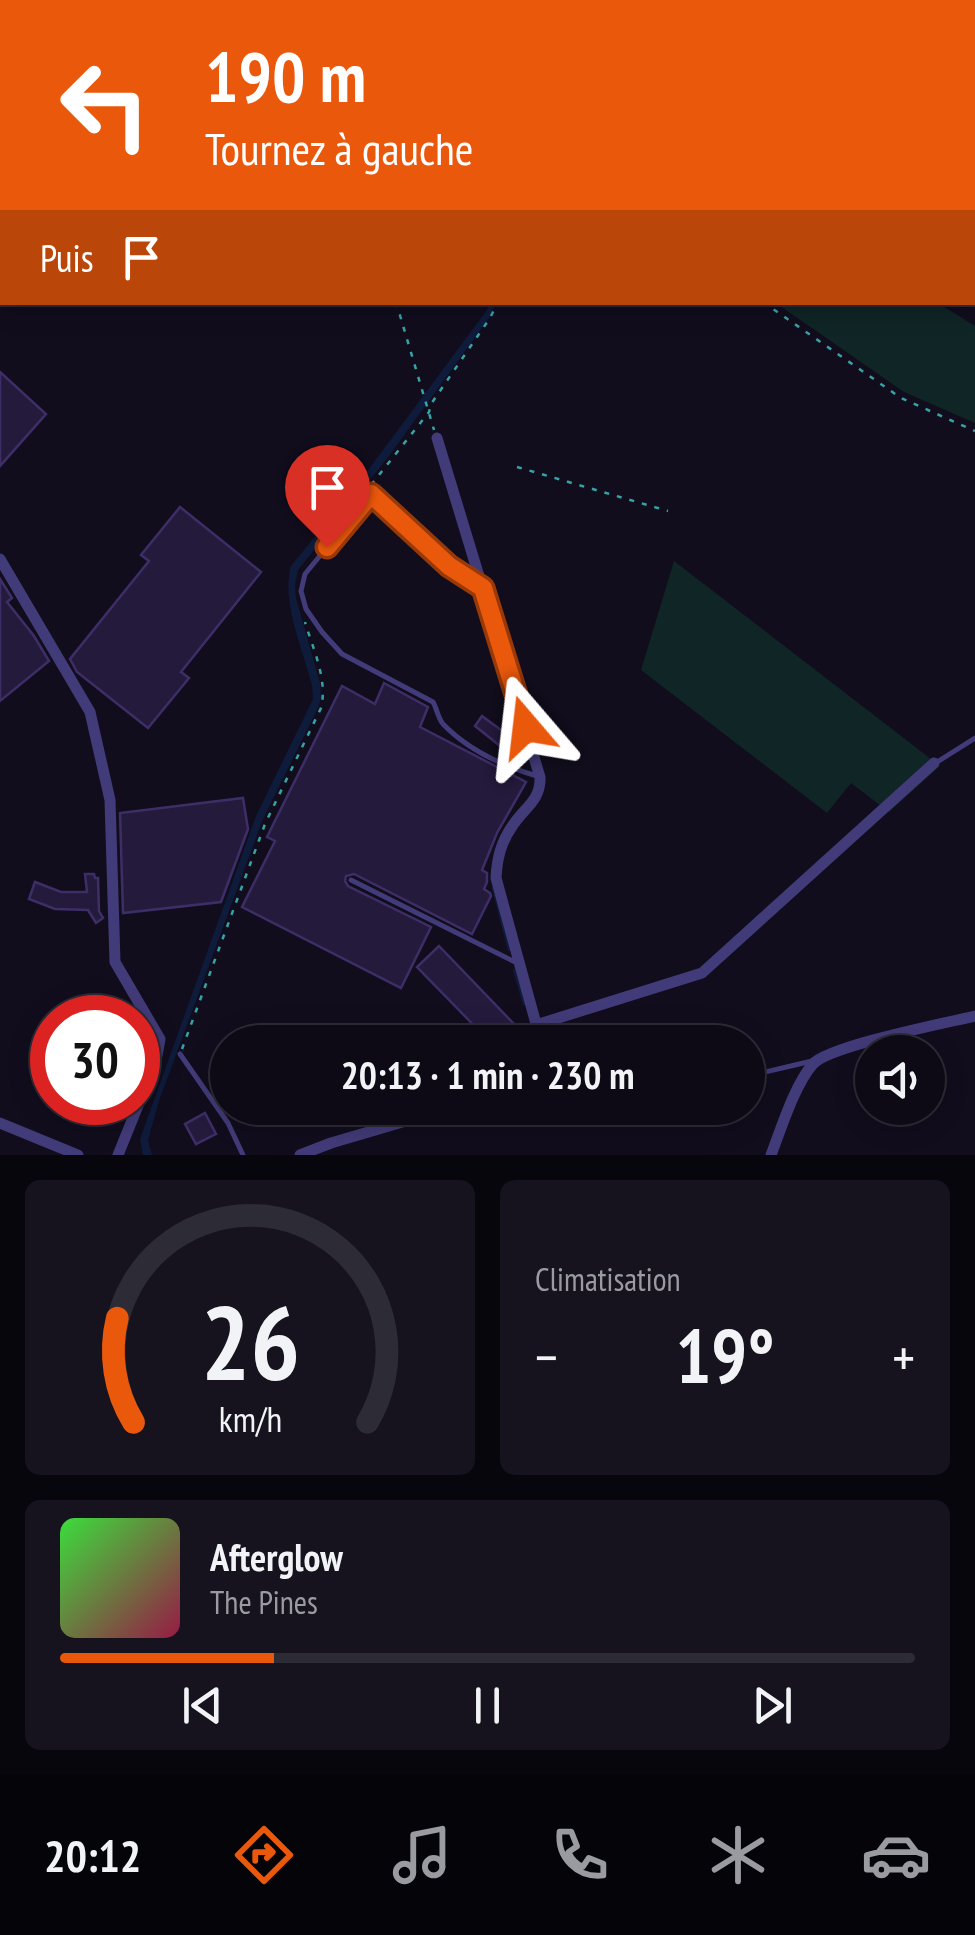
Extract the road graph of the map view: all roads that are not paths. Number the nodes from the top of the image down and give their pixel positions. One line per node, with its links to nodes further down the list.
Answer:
1 (437, 438): 3 (street)
2 (0, 559): 17 (street)
3 (483, 588): 6 (street); 6 (lane)
4 (975, 738): 5 (lane)
5 (934, 764): 10 (street)
6 (540, 777): 8 (street)
7 (351, 880): 8 (lane)
8 (518, 963): 10 (street)
9 (975, 1016): 12 (street)
10 (536, 1025)
11 (180, 1054): 18 (lane)
12 (815, 1060): 13 (lane); 20 (street)
13 (765, 1072)
14 (0, 1122): 16 (street)
15 (390, 1125): 19 (street)
16 (78, 1155)
17 (118, 1155)
18 (243, 1155)
19 (300, 1155)
20 (770, 1155)

